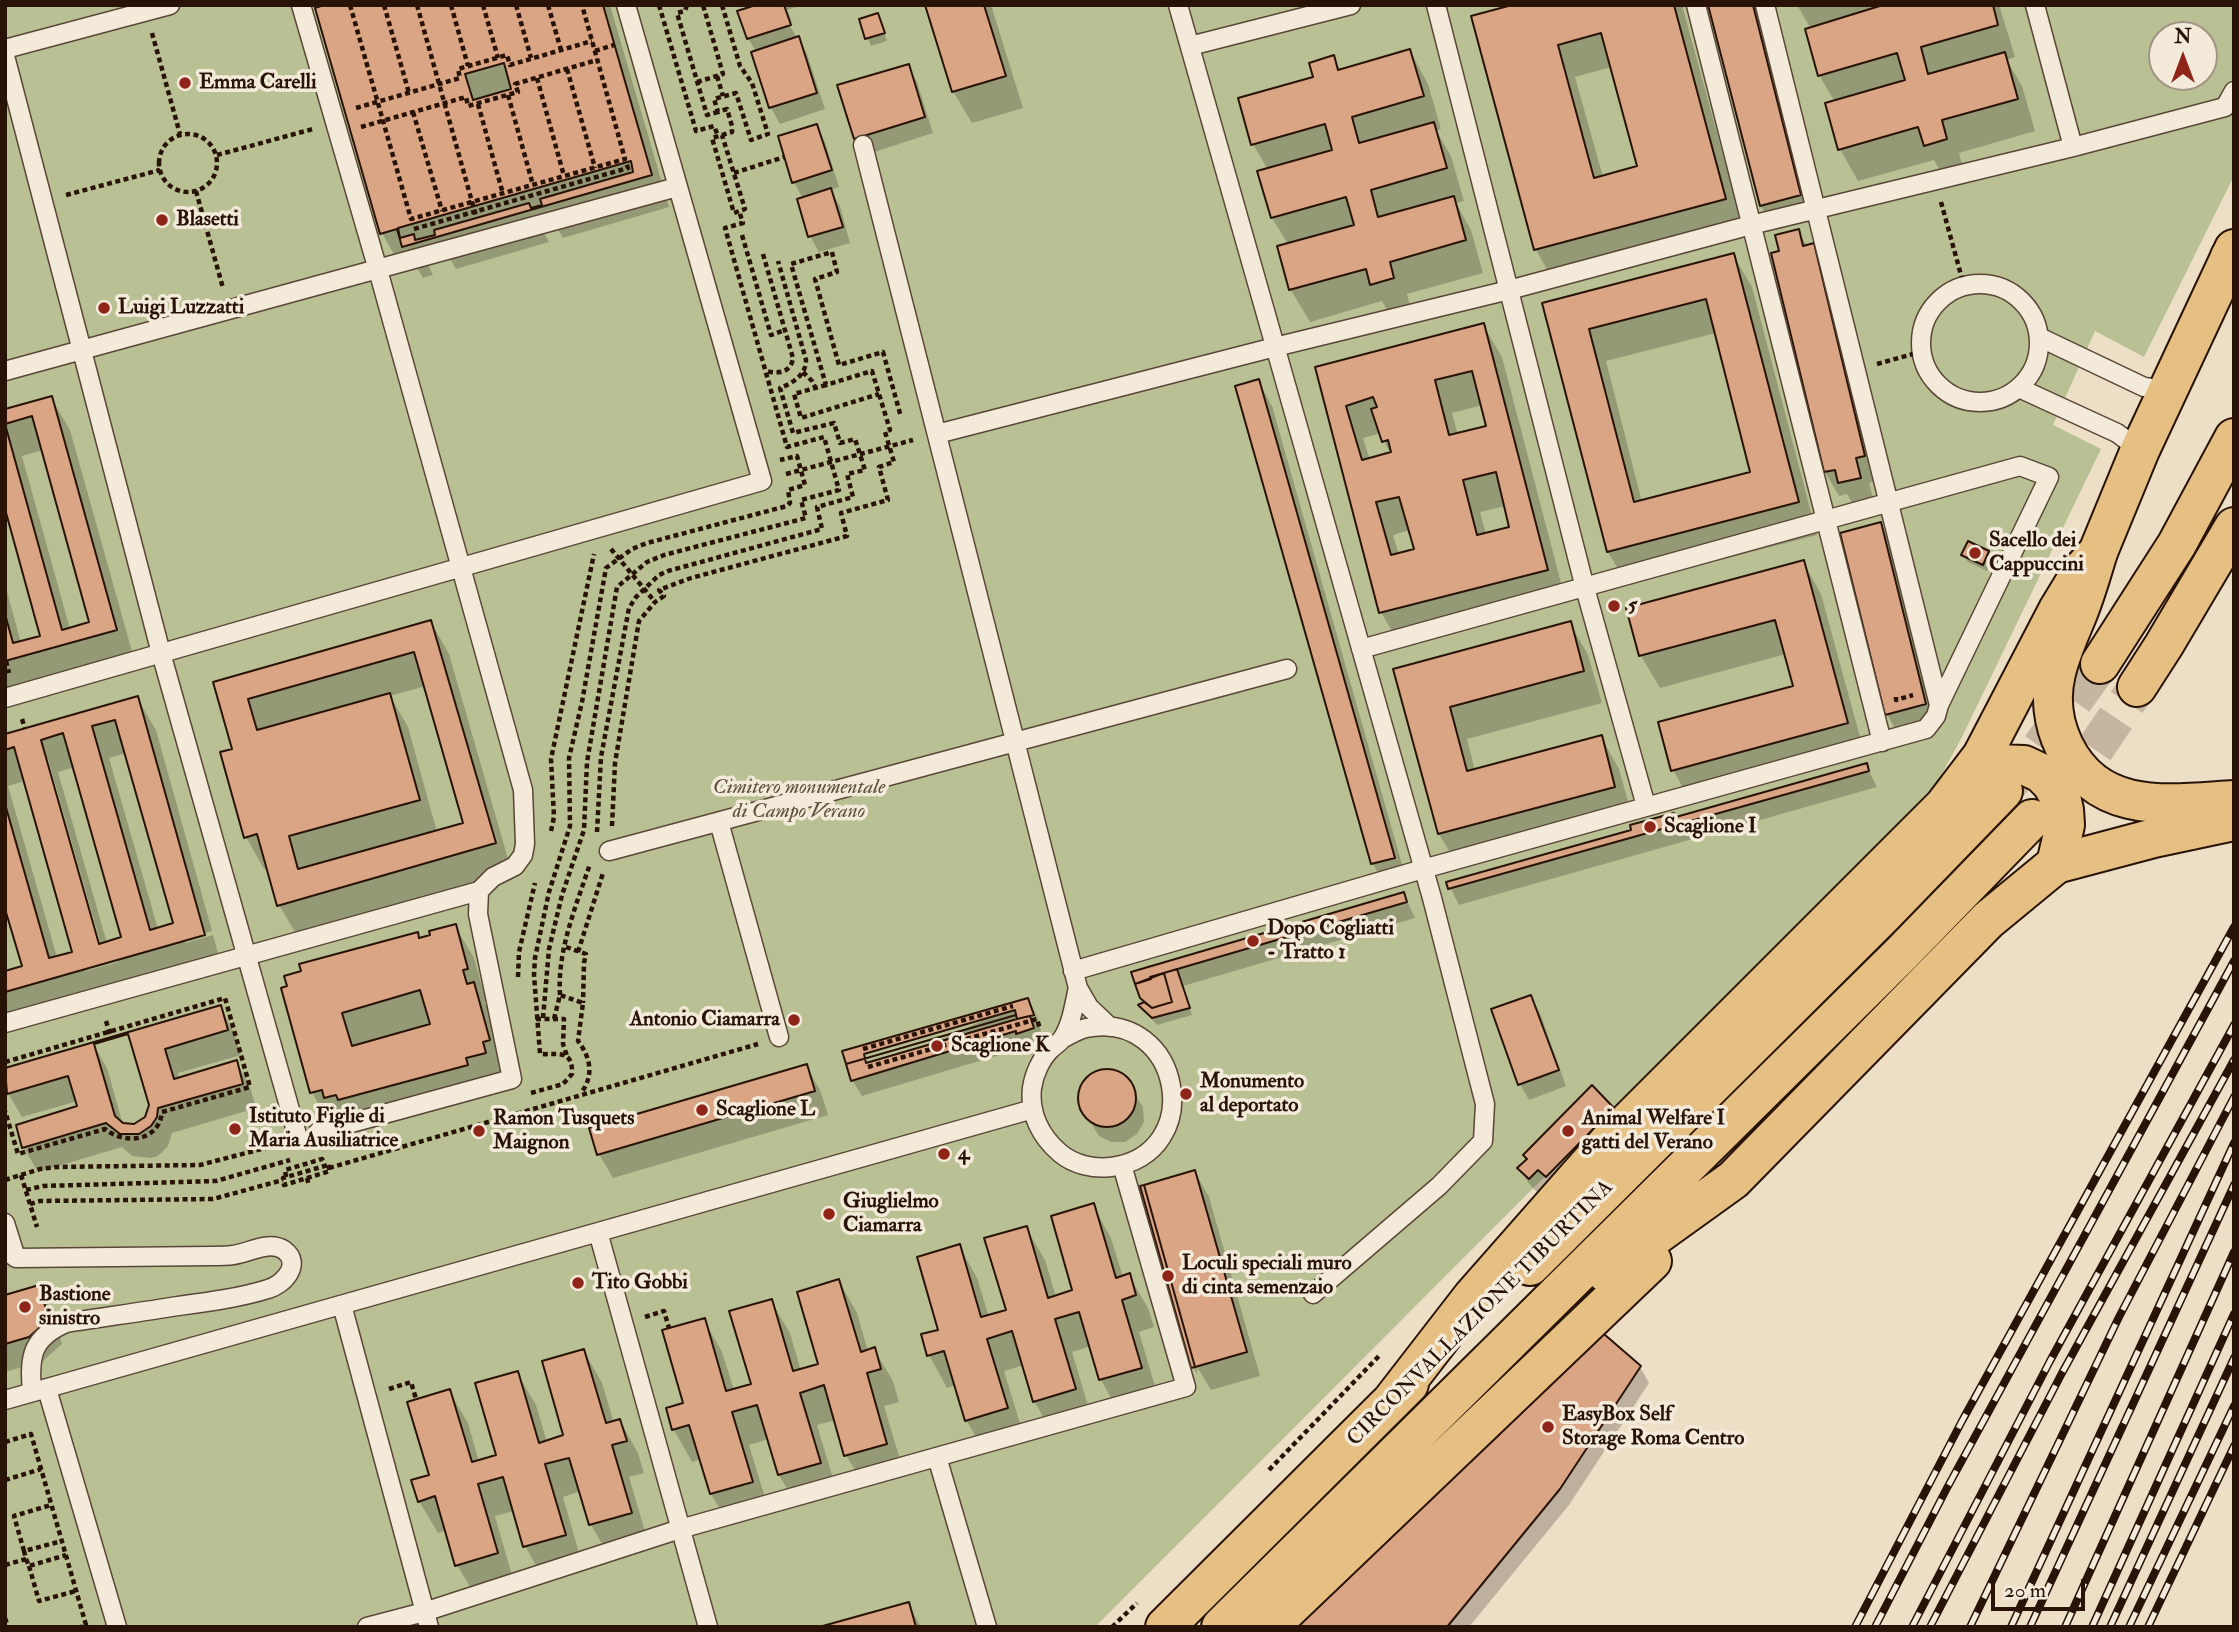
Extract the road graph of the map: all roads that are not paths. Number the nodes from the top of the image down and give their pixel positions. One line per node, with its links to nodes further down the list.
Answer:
1 (170, 5): 11 (lane)
2 (301, 5): 20 (lane)
3 (626, 5): 16 (lane)
4 (1178, 5): 10 (lane)
5 (1351, 5): 10 (lane)
6 (1436, 5): 21 (lane)
7 (1696, 5): 18 (lane)
8 (1765, 5): 17 (lane)
9 (2035, 5): 15 (lane)
10 (1189, 46): 23 (lane)
11 (5, 49)
12 (5, 56): 24 (lane)
13 (2234, 91): 15 (lane)
14 (863, 145): 28 (lane)
15 (2073, 147): 17 (lane)
16 (677, 187): 20 (lane); 35 (lane)
17 (1815, 209): 18 (lane); 31 (lane)
18 (1751, 225): 21 (lane); 32 (lane)
19 (2233, 254): 27 (highway)
20 (378, 270): 24 (lane); 35 (lane)
21 (1509, 290): 23 (lane); 36 (lane)
22 (2039, 337): 26 (lane); 26 (lane); 27 (lane)
23 (1275, 347): 28 (lane); 37 (lane)
24 (83, 350): 25 (lane); 38 (lane)
25 (5, 371)
26 (2020, 388): 30 (lane)
27 (2168, 390): 30 (highway)
28 (937, 434): 45 (lane)
29 (2234, 438): 39 (highway)
30 (2140, 450): 34 (highway)
31 (1888, 503): 32 (lane); 43 (lane); 43 (lane)
32 (1826, 520): 36 (lane); 44 (lane)
33 (2234, 527): 41 (highway)
34 (2098, 552): 46 (highway, CIRCONVALLAZIONE TIBURTINA); 47 (highway)
35 (459, 566): 38 (lane); 55 (lane)
36 (1585, 587): 37 (lane); 48 (lane)
37 (1361, 649): 54 (lane)
38 (161, 653): 42 (lane); 56 (lane)
39 (2100, 664)
40 (1287, 669): 45 (lane)
41 (2137, 687)
42 (5, 698)
43 (1938, 705): 44 (lane)
44 (1882, 742): 48 (lane)
45 (1016, 743): 51 (lane); 57 (lane)
46 (1987, 781): 53 (highway); 82 (highway, CIRCONVALLAZIONE TIBURTINA)
47 (2234, 800)
48 (1646, 806): 54 (lane)
49 (2032, 819): 72 (highway, CIRCONVALLAZIONE TIBURTINA)
50 (2234, 821): 53 (highway)
51 (719, 822): 52 (lane); 60 (lane)
52 (609, 850)
53 (2065, 861): 66 (highway)
54 (1423, 869): 57 (lane); 70 (lane)
55 (480, 891): 56 (lane); 63 (lane)
56 (247, 954): 58 (lane); 64 (lane)
57 (1075, 979): 59 (lane); 61 (lane)
58 (5, 1023)
59 (1110, 1027): 61 (lane); 65 (lane)
60 (779, 1037)
61 (1062, 1039): 62 (lane)
62 (1033, 1109): 65 (lane); 68 (lane)
63 (318, 1132)
64 (298, 1138)
65 (1122, 1165): 75 (lane)
66 (1733, 1180): 72 (highway); 84 (highway)
67 (5, 1223): 69 (lane)
68 (598, 1232): 71 (lane); 76 (lane)
69 (10, 1254): 73 (lane)
70 (1312, 1294)
71 (342, 1305): 73 (lane); 77 (lane)
72 (1510, 1341): 83 (highway, CIRCONVALLAZIONE TIBURTINA)
73 (39, 1390): 74 (lane); 78 (lane)
74 (5, 1400)
75 (937, 1457): 76 (lane); 81 (lane)
76 (680, 1529): 77 (lane); 80 (lane)
77 (427, 1620): 79 (lane)
78 (117, 1627)
79 (367, 1627)
80 (708, 1627)
81 (987, 1627)
82 (1165, 1627)
83 (1221, 1627)
84 (1269, 1627)

